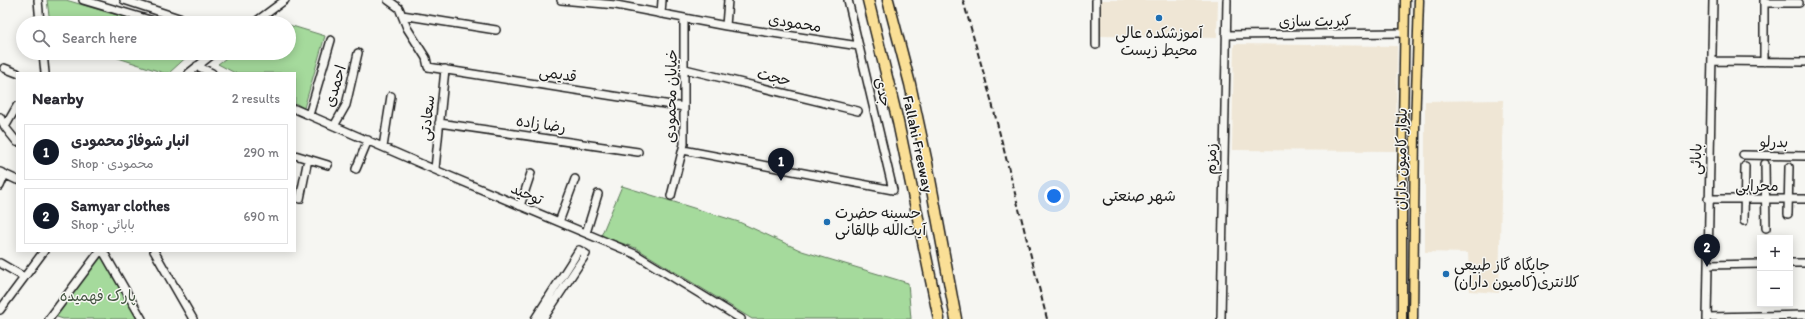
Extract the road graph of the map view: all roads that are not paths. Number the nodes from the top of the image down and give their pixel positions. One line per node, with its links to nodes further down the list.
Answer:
1 (38, 0): 21 (street)
2 (83, 0): 22 (street)
3 (124, 0): 23 (street)
4 (285, 0): 24 (street)
5 (388, 0): 20 (street)
6 (561, 0): 19 (street, محمودی)
7 (662, 0): 19 (street)
8 (728, 0): 26 (street)
9 (848, 0): 32 (street, جدی)
10 (868, 0): 110 (highway, Fallahi Freeway)
11 (888, 0): 111 (highway, Fallahi Freeway)
12 (1096, 0): 31 (street)
13 (1227, 0): 29 (street, زمزم)
14 (1406, 0): 16 (main road); 28 (main road, بلوار کامیون داران)
15 (1713, 0): 36 (street, بابائی)
16 (1419, 1): 114 (main road, بلوار کامیون داران)
17 (1764, 2): 18 (street); 37 (street)
18 (1799, 3)
19 (661, 14): 25 (street, محمودی)
20 (402, 15): 27 (street); 41 (street, قدیمی)
21 (39, 16)
22 (137, 16)
23 (173, 16)
24 (263, 16)
25 (684, 18): 26 (street, محمودی); 42 (street, خیابان محمودی)
26 (726, 26): 32 (street, محمودی)
27 (496, 30)
28 (1404, 33): 29 (street, کبریت سازی); 113 (main road, بلوار کامیون داران)
29 (1226, 35): 112 (street, زمزم)
30 (331, 40): 52 (street)
31 (1096, 45)
32 (859, 46): 60 (street, جدی)
33 (358, 53): 55 (street, احمدی)
34 (44, 60): 43 (street)
35 (204, 61): 39 (street)
36 (1712, 61): 37 (street); 82 (street, بابائی)
37 (1764, 62): 38 (street)
38 (1805, 62)
39 (197, 66): 44 (street); 45 (street)
40 (4, 68): 46 (street)
41 (445, 69): 48 (street, قدیمی); 54 (street, سعادتی)
42 (685, 69): 48 (street, خیابان محمودی); 51 (street, حجت)
43 (45, 72)
44 (190, 72)
45 (210, 72)
46 (16, 73)
47 (390, 96): 59 (street)
48 (684, 107): 60 (street, خیابان محمودی)
49 (16, 108): 56 (street)
50 (296, 109): 52 (street, توحید)
51 (858, 111)
52 (309, 115): 55 (street, توحید)
53 (0, 117): 56 (street)
54 (440, 123): 61 (street, رضا زاده); 71 (street, سعادتی)
55 (334, 126): 57 (street, توحید)
56 (5, 127): 58 (street)
57 (368, 140): 59 (street, توحید); 70 (street)
58 (16, 141)
59 (383, 147): 71 (street, توحید)
60 (683, 150): 78 (street, خیابان محمودی)
61 (638, 152)
62 (296, 155): 65 (street)
63 (1743, 155): 64 (street, بدرلو)
64 (1805, 156)
65 (308, 159): 67 (street); 79 (street)
66 (1765, 164): 84 (street)
67 (328, 166)
68 (1745, 166): 83 (street)
69 (1789, 167): 80 (street)
70 (356, 169)
71 (435, 169): 85 (street, توحید)
72 (2, 173): 75 (street); 76 (street)
73 (531, 173): 85 (street)
74 (575, 179): 88 (street)
75 (16, 180)
76 (0, 186)
77 (598, 194): 90 (street)
78 (671, 196)
79 (300, 199)
80 (1788, 199): 81 (street, محرابی); 84 (street, محرابی); 86 (street)
81 (1805, 199)
82 (1708, 200): 83 (street, محرابی); 99 (street, بابائی)
83 (1744, 200): 84 (street, محرابی); 87 (street)
84 (1766, 200): 89 (street)
85 (520, 206): 88 (street, توحید)
86 (1788, 214)
87 (1744, 221)
88 (559, 222): 90 (street, توحید)
89 (1766, 228)
90 (586, 233): 109 (street, توحید)
91 (43, 252): 100 (street)
92 (101, 252): 104 (street)
93 (103, 252): 105 (street)
94 (155, 252): 106 (street)
95 (0, 263): 100 (street)
96 (1793, 263): 97 (street)
97 (1805, 263)
98 (1757, 264): 99 (street)
99 (1708, 265): 103 (street, بابائی)
100 (24, 277): 101 (street)
101 (0, 310)
102 (1805, 315): 103 (street)
103 (1707, 318)
104 (51, 319)
105 (142, 319)
106 (193, 319)
107 (535, 319): 108 (street)
108 (543, 319)
109 (741, 319)
110 (939, 319)
111 (956, 319)
112 (1221, 319)
113 (1402, 319)
114 (1413, 319)

